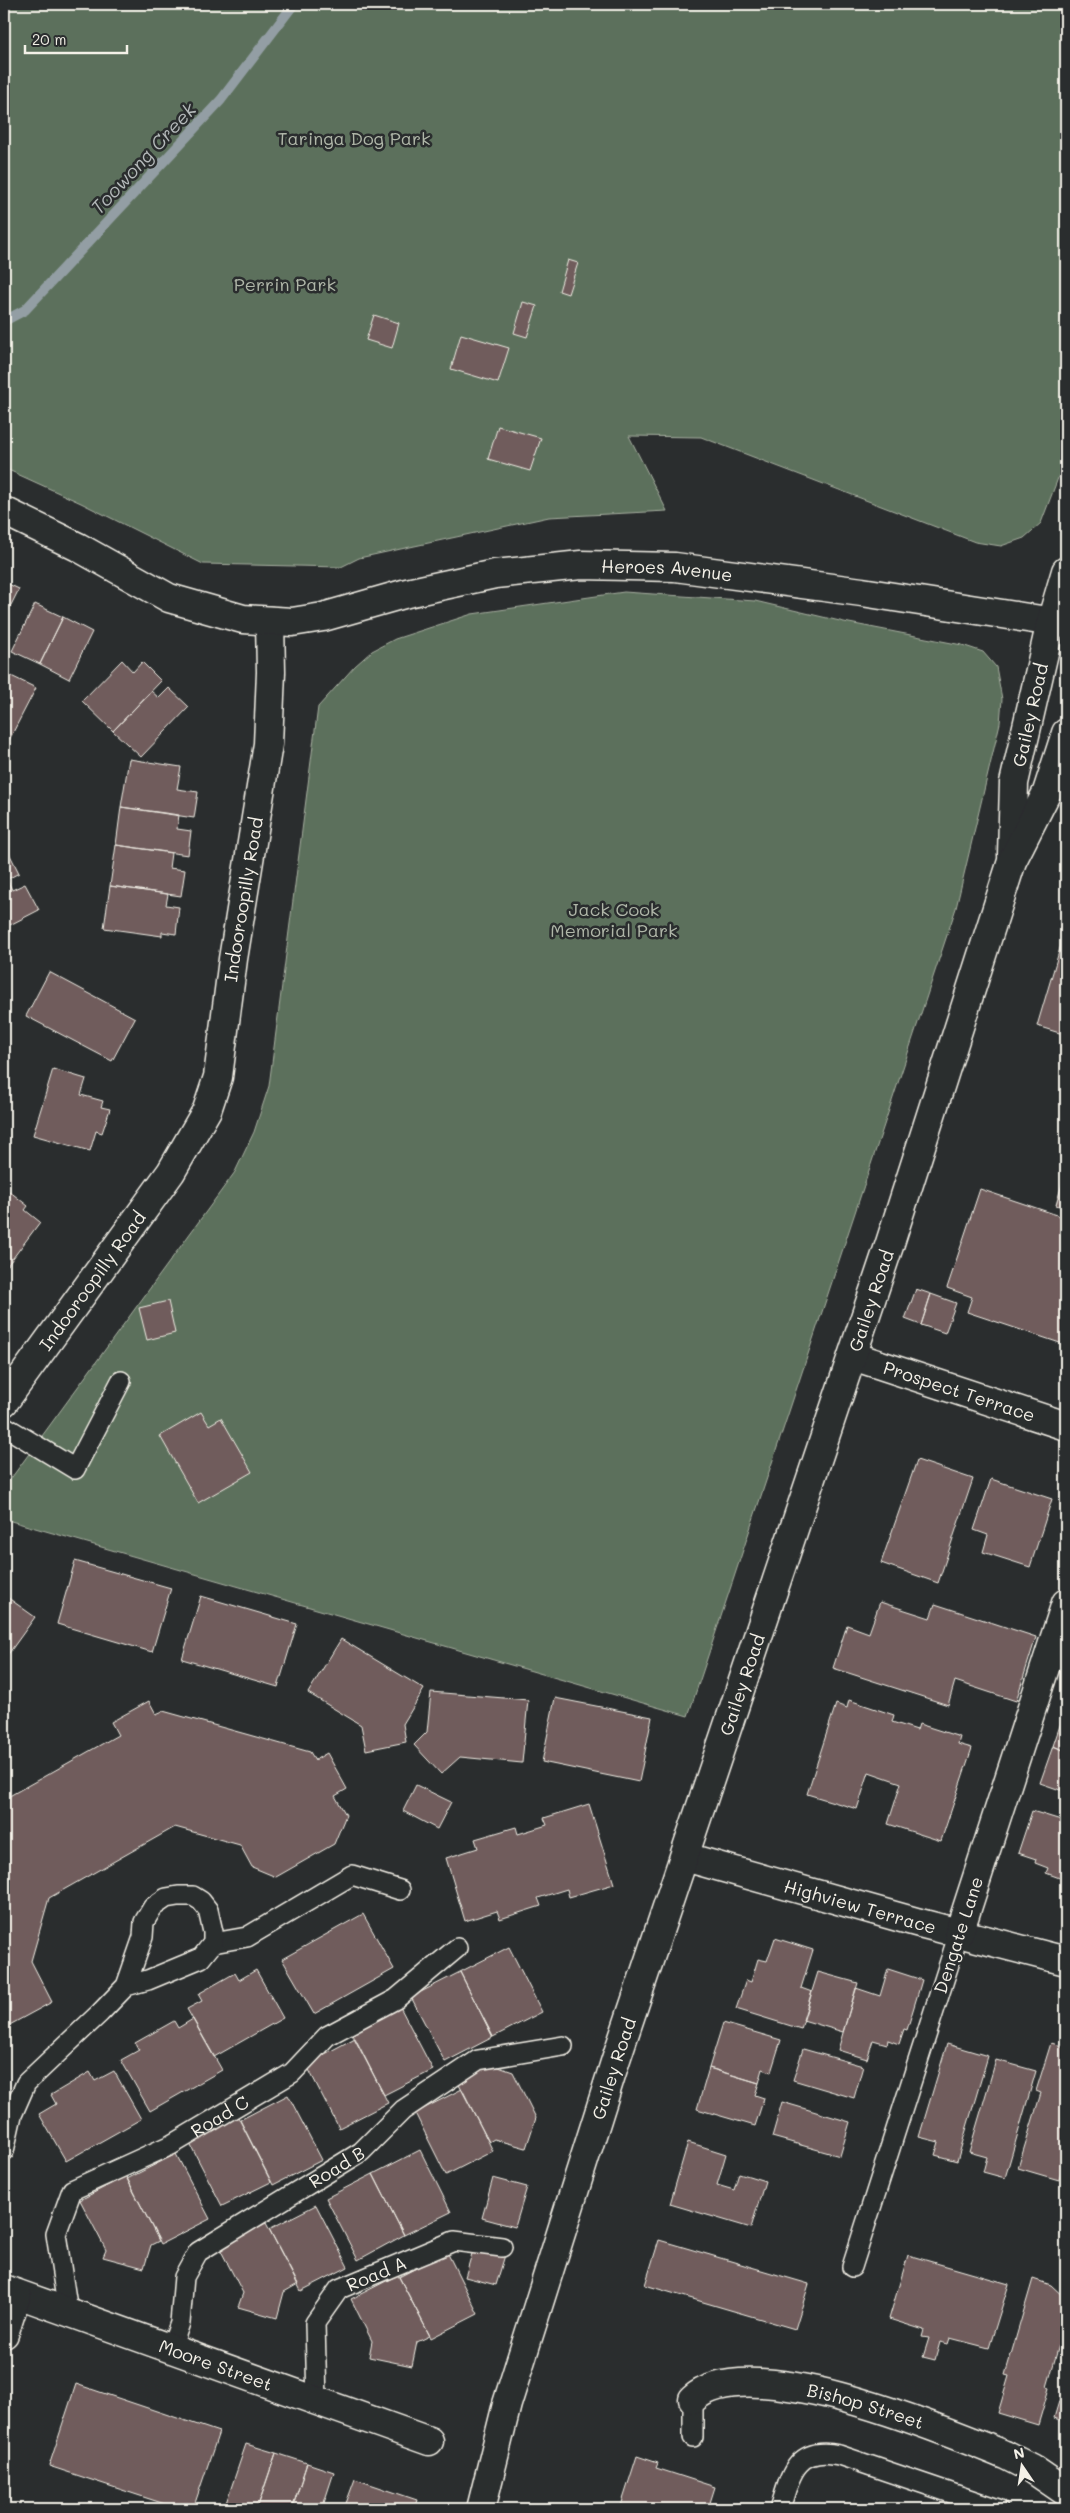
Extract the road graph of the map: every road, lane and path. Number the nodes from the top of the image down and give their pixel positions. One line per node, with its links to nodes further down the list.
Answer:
1 (4, 511): 3 (street)
2 (1066, 571): 4 (street, Gailey Road)
3 (270, 621): 4 (street, Heroes Avenue); 9 (street, Indooroopilly Road)
4 (1059, 623): 6 (street, Gailey Road)
5 (1066, 734): 6 (street, Gailey Road)
6 (1012, 861): 7 (street, Gailey Road)
7 (853, 1356): 11 (street, Prospect Terrace); 13 (street, Gailey Road)
8 (122, 1381): 10 (lane)
9 (4, 1402)
10 (4, 1426)
11 (1066, 1426)
12 (1066, 1603): 15 (street, Dengate Lane)
13 (685, 1857): 15 (street, Highview Terrace); 33 (street, Gailey Road)
14 (400, 1890): 16 (lane)
15 (959, 1933): 18 (street, Highview Terrace); 23 (lane, Dengate Lane)
16 (213, 1943): 19 (lane); 19 (lane)
17 (457, 1948): 25 (lane, Road C)
18 (1066, 1961)
19 (126, 1986): 21 (lane)
20 (563, 2046): 27 (lane, Road B)
21 (4, 2151)
22 (502, 2247): 29 (lane, Road A)
23 (852, 2267)
24 (10, 2292): 25 (street, Moore Street); 26 (street)
25 (68, 2312): 27 (street, Moore Street)
26 (4, 2334)
27 (171, 2349): 29 (street, Moore Street)
28 (693, 2399): 30 (lane, Bishop Street); 32 (street, Bishop Street)
29 (317, 2402): 31 (street, Moore Street)
30 (693, 2437)
31 (429, 2441)
32 (1066, 2492)
33 (480, 2503)
34 (780, 2509): 35 (lane)
35 (998, 2509)

